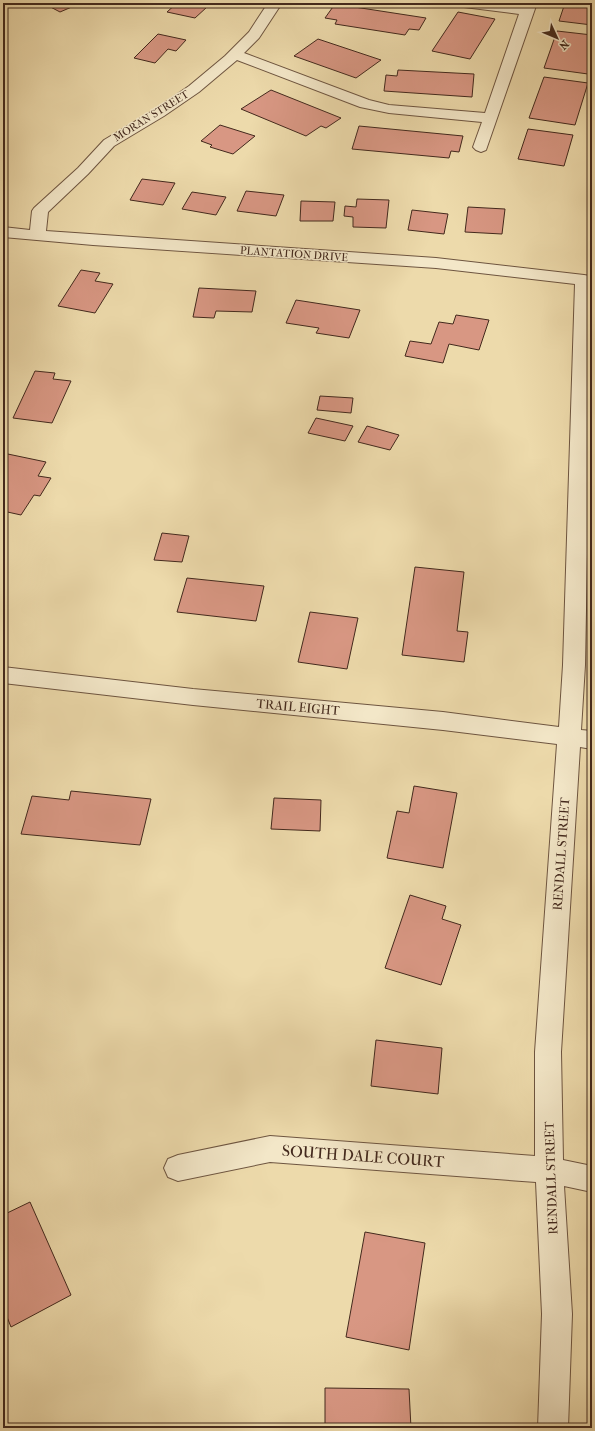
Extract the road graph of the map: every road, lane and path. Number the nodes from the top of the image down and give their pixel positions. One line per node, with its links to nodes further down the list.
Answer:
1 (275, 3): 4 (street, MORAN STREET)
2 (464, 3): 3 (street)
3 (529, 7): 5 (street)
4 (236, 54): 5 (street); 8 (street, MORAN STREET)
5 (490, 118): 6 (street)
6 (481, 147)
7 (3, 232): 8 (street, PLANTATION DRIVE)
8 (38, 234): 9 (street, PLANTATION DRIVE)
9 (584, 280): 11 (street, RENDALL STREET)
10 (3, 675): 11 (street, TRAIL EIGHT)
11 (581, 739): 13 (street, RENDALL STREET)
12 (178, 1168): 13 (street, SOUTH DALE COURT)
13 (550, 1170): 14 (street, SOUTH DALE COURT); 15 (street, RENDALL STREET)
14 (592, 1179)
15 (553, 1428)

